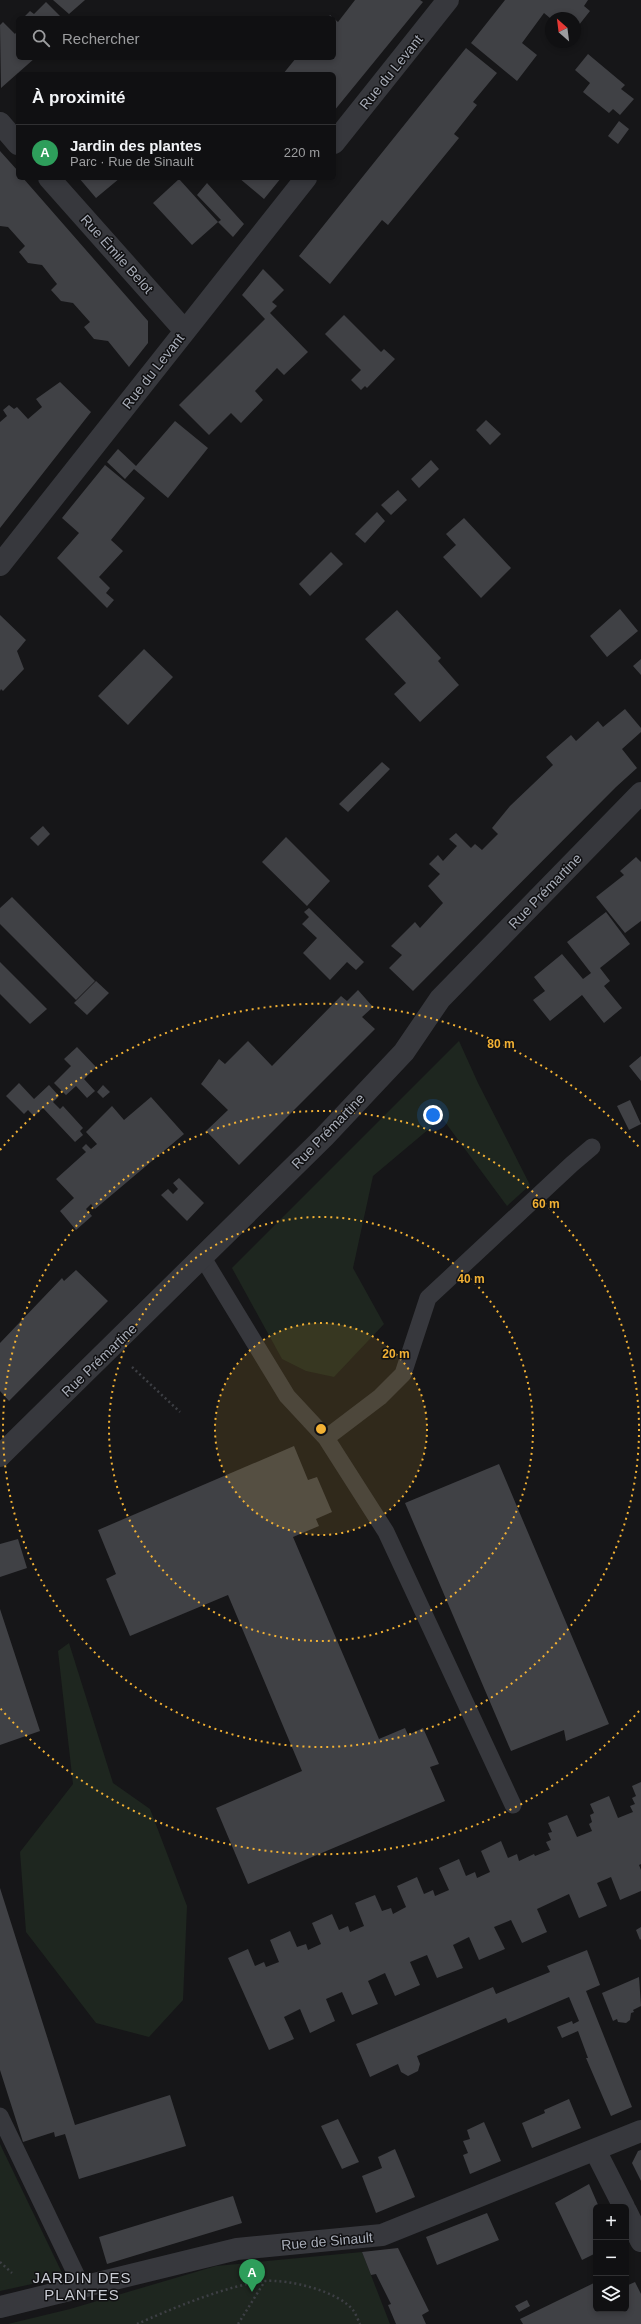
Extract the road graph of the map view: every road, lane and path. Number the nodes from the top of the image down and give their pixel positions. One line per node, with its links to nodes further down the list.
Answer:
1 (448, 0): 3 (street, Rue du Levant)
2 (0, 123): 4 (street)
3 (336, 140)
4 (16, 142)
5 (51, 180): 7 (street, Rue Émile Belot)
6 (304, 180): 7 (street, Rue du Levant)
7 (185, 331): 8 (street, Rue du Levant)
8 (0, 566)
9 (641, 793): 11 (street, Rue Prémartine)
10 (592, 1147): 14 (lane)
11 (203, 1258): 12 (street, Rue Prémartine); 14 (lane)
12 (111, 1348): 13 (path); 15 (street, Rue Prémartine)
13 (180, 1412)
14 (326, 1438): 16 (lane)
15 (0, 1456)
16 (513, 1805)
17 (0, 2116): 24 (lane)
18 (641, 2131): 19 (street, Rue de Sinault)
19 (595, 2150): 20 (street); 24 (street, Rue de Sinault)
20 (622, 2204)
21 (629, 2217): 22 (street)
22 (641, 2241)
23 (265, 2281): 26 (path); 27 (path); 28 (path)
24 (82, 2287): 25 (street, Rue de Sinault)
25 (0, 2308)
26 (137, 2324)
27 (238, 2324)
28 (360, 2324)

